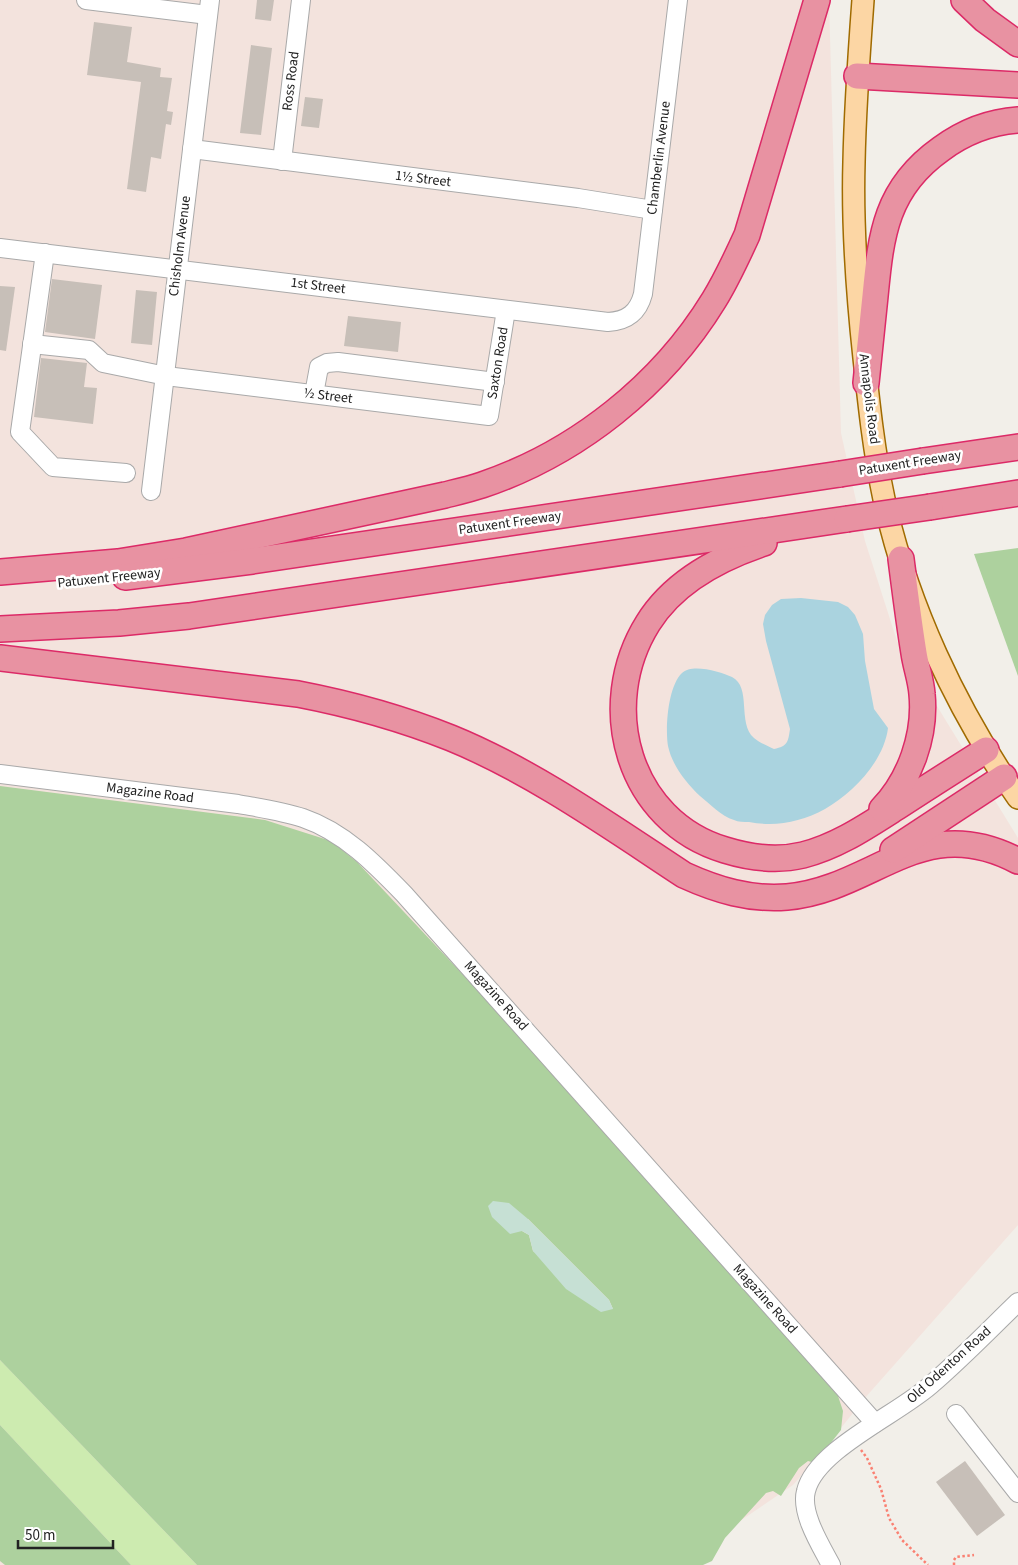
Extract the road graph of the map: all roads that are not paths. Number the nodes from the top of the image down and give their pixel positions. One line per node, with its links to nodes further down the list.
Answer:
1 (86, 0): 7 (street)
2 (301, 0): 13 (street, Ross Road)
3 (678, 0): 14 (street, Chamberlin Avenue)
4 (818, 0): 34 (highway)
5 (863, 0): 9 (main road, Annapolis Road)
6 (964, 0): 8 (highway)
7 (209, 8): 12 (street, Chisholm Avenue)
8 (1018, 44)
9 (857, 76): 10 (highway); 23 (main road, Annapolis Road)
10 (1018, 85)
11 (1018, 120): 23 (highway)
12 (192, 149): 13 (street, 1½ Street); 17 (street, Chisholm Avenue)
13 (282, 161): 14 (street, 1½ Street)
14 (653, 210): 19 (street, Chamberlin Avenue)
15 (0, 248): 16 (street, 1st Street)
16 (44, 253): 17 (street, 1st Street); 20 (street)
17 (177, 269): 18 (street, 1st Street); 21 (street, Chisholm Avenue)
18 (506, 310): 19 (street, 1st Street); 22 (street, Saxton Road)
19 (634, 313)
20 (32, 344): 21 (street, ½ Street); 29 (street)
21 (166, 376): 24 (street, ½ Street); 30 (street, Chisholm Avenue)
22 (495, 382): 24 (street); 25 (street, Saxton Road)
23 (866, 383): 33 (main road, Annapolis Road)
24 (314, 394): 25 (street, ½ Street)
25 (489, 416)
26 (1018, 434): 28 (highway)
27 (1018, 447): 28 (highway, Patuxent Freeway)
28 (929, 460): 35 (highway, Patuxent Freeway, bridge)
29 (126, 473)
30 (151, 491)
31 (1018, 493): 32 (highway, bridge)
32 (837, 521): 36 (highway); 42 (highway)
33 (901, 559): 38 (main road, Annapolis Road); 42 (highway)
34 (0, 572)
35 (0, 585)
36 (0, 629)
37 (0, 658): 44 (highway)
38 (986, 750): 40 (main road, Annapolis Road); 42 (highway)
39 (0, 774): 47 (street, Magazine Road)
40 (1004, 777): 41 (main road, Annapolis Road); 44 (highway)
41 (1018, 798)
42 (864, 828)
43 (1018, 861): 44 (highway)
44 (842, 882)
45 (1018, 1302): 47 (street, Old Odenton Road)
46 (956, 1414): 48 (street)
47 (876, 1423): 49 (street, Old Odenton Road)
48 (1018, 1493)
49 (831, 1565)

